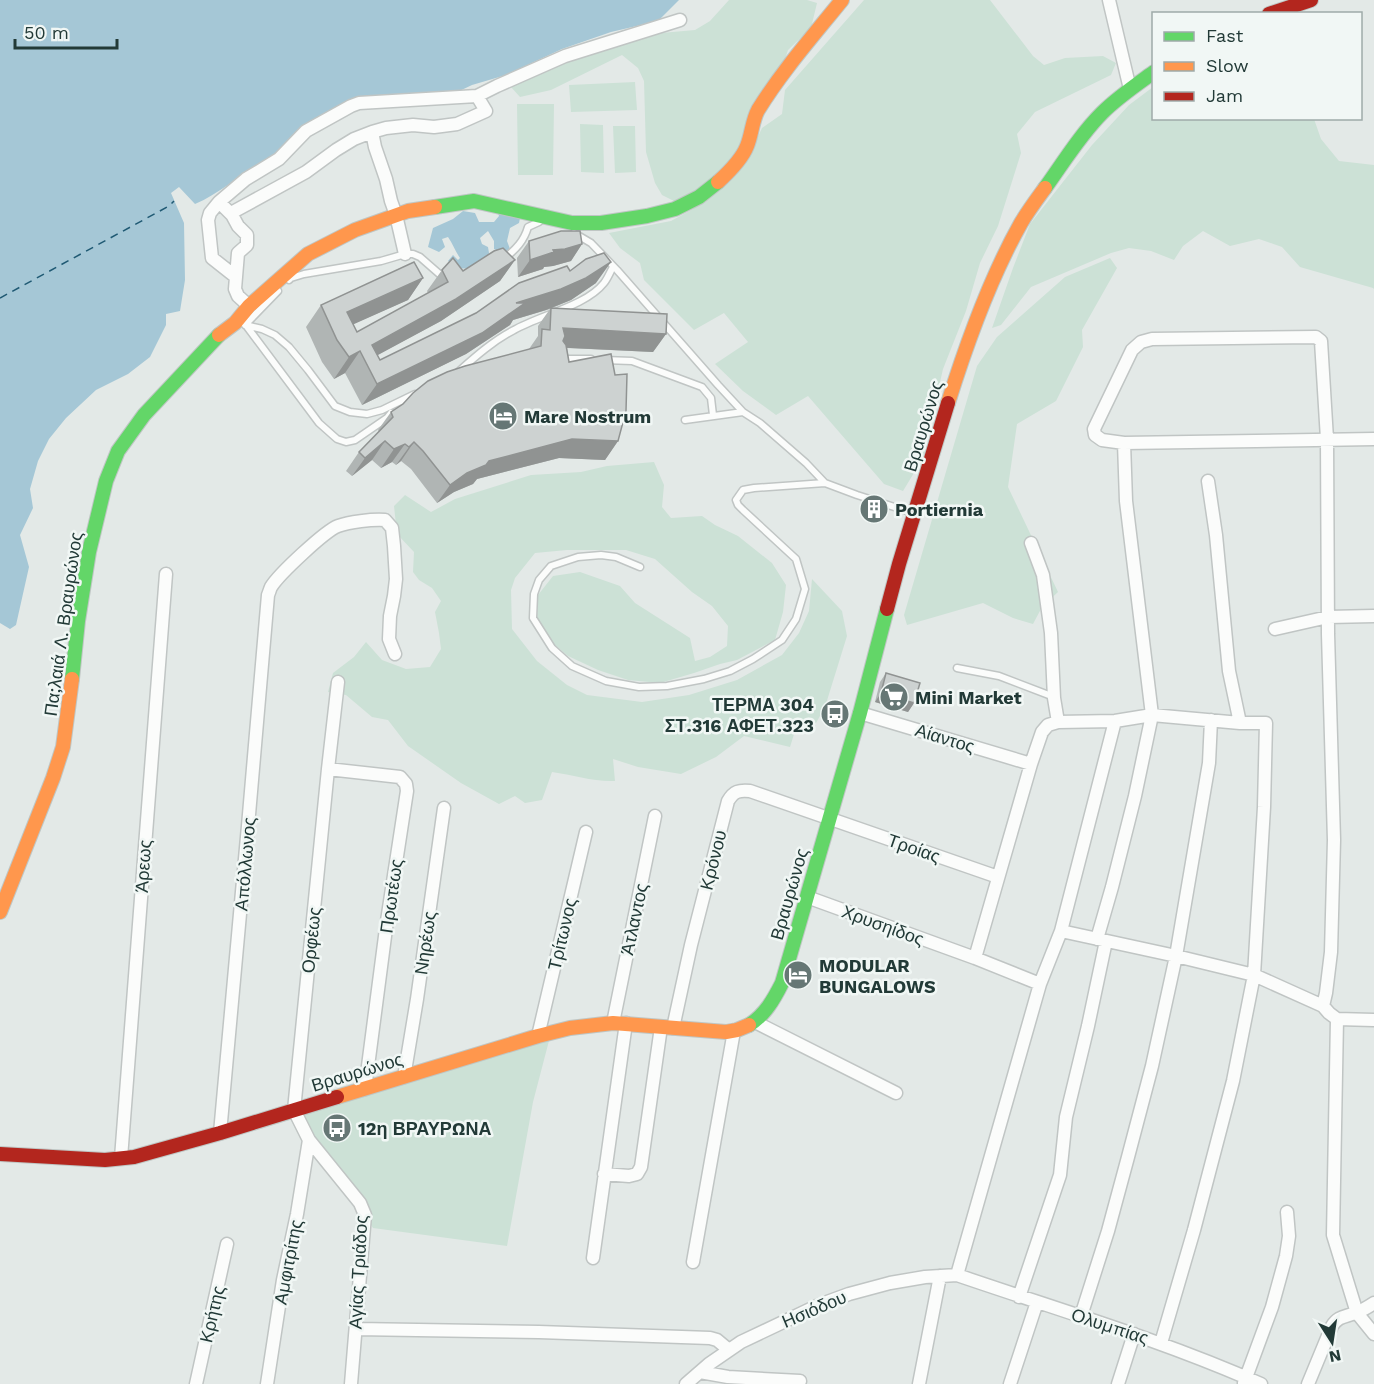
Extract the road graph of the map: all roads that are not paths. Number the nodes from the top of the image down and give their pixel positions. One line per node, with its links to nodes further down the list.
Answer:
1 (842, 0): 12 (main road, Πα;λαιά Λ. Βραυρώνος)
2 (1109, 0): 7 (street)
3 (1311, 0): 4 (main road)
4 (1275, 12)
5 (680, 20): 8 (street)
6 (1152, 73): 7 (main road, Βραυρώνος)
7 (1130, 89): 32 (main road, Βραυρώνος)
8 (477, 96): 9 (street); 10 (street)
9 (372, 132): 11 (street); 12 (street)
10 (219, 202): 11 (street); 16 (street)
11 (232, 215): 16 (street)
12 (396, 215): 13 (street); 18 (main road, Πα;λαιά Λ. Βραυρώνος)
13 (405, 254): 17 (lane); 19 (lane)
14 (495, 261): 15 (lane)
15 (614, 267): 21 (lane); 24 (lane)
16 (236, 277): 18 (street)
17 (449, 282)
18 (249, 306): 19 (main road, Πα;λαιά Λ. Βραυρώνος)
19 (242, 321): 23 (lane); 23 (lane); 57 (main road, Πα;λαιά Λ. Βραυρώνος)
20 (555, 359): 25 (lane)
21 (469, 373)
22 (419, 392): 23 (lane)
23 (403, 400)
24 (743, 412): 25 (lane); 31 (lane)
25 (713, 415): 26 (lane)
26 (685, 420)
27 (1327, 439): 28 (street); 29 (street); 29 (street); 37 (street)
28 (1374, 439)
29 (1124, 443): 44 (street)
30 (1208, 481): 48 (street)
31 (825, 483): 32 (lane); 34 (lane)
32 (914, 513): 43 (main road, Βραυρώνος)
33 (1031, 543): 42 (street)
34 (640, 567)
35 (166, 574): 79 (street, Άρεως)
36 (1374, 616): 37 (street)
37 (1328, 617): 38 (street); 64 (street)
38 (1275, 629)
39 (395, 654): 76 (street, Απόλλωνος)
40 (957, 668): 42 (lane)
41 (338, 682): 50 (street, Ορφέως)
42 (1054, 698): 47 (street)
43 (860, 713): 49 (street, Αίαντος); 53 (main road, Βραυρώνος)
44 (1152, 715): 45 (street); 46 (street); 59 (street)
45 (1211, 720): 48 (street); 60 (street)
46 (1115, 721): 47 (street); 58 (street)
47 (1058, 722): 49 (street)
48 (1240, 723): 62 (street)
49 (1031, 764): 55 (street)
50 (328, 769): 73 (street, Πρωτέως); 75 (street, Ορφέως)
51 (444, 808): 72 (street, Νηρέως)
52 (655, 816): 68 (street, Άτλαντος)
53 (830, 818): 55 (street, Τροίας); 56 (main road, Βραυρώνος); 69 (street, Κρόνου)
54 (586, 832): 71 (street, Τρίτωνος)
55 (998, 877): 61 (street)
56 (807, 897): 61 (street, Χρυσηίδος); 67 (main road, Βραυρώνος)
57 (0, 912)
58 (1061, 931): 59 (street); 63 (street)
59 (1102, 940): 60 (street); 87 (street)
60 (1176, 956): 62 (street); 91 (street)
61 (975, 958): 63 (street, Χρυσηίδος)
62 (1254, 975): 64 (street); 95 (street)
63 (1040, 984): 85 (street)
64 (1323, 1006): 65 (street)
65 (1337, 1018): 66 (street); 90 (street)
66 (1374, 1020)
67 (755, 1022): 70 (main road, Βραυρώνος); 74 (street)
68 (619, 1023): 69 (main road, Βραυρώνος); 71 (main road, Βραυρώνος); 80 (street, Άτλαντος)
69 (667, 1028): 70 (main road, Βραυρώνος); 80 (street)
70 (734, 1031): 84 (street)
71 (538, 1036): 72 (main road, Βραυρώνος)
72 (404, 1077): 73 (main road, Βραυρώνος)
73 (365, 1089): 75 (main road, Βραυρώνος)
74 (896, 1093)
75 (294, 1110): 76 (main road, Βραυρώνος); 77 (street, Αγίας Τριάδος)
76 (220, 1133): 79 (main road, Βραυρώνος)
77 (309, 1140): 92 (street, Αγίας Τριάδος); 101 (street, Αμφιτρίτης)
78 (0, 1154): 79 (main road, Βραυρώνος)
79 (121, 1158)
80 (604, 1174): 83 (street, Άτλαντος)
81 (1287, 1212): 99 (street)
82 (227, 1244): 100 (street, Κρήτης)
83 (593, 1258)
84 (693, 1262)
85 (957, 1275): 86 (street, Ησιόδου); 87 (street, Ολυμπίας)
86 (940, 1276): 96 (street, Ησιόδου); 104 (street)
87 (1019, 1297): 88 (street, Ολυμπίας)
88 (1037, 1302): 91 (street, Ολυμπίας); 105 (street)
89 (1374, 1303): 90 (street)
90 (1356, 1313): 94 (street); 108 (street)
91 (1081, 1316): 93 (street, Ολυμπίας)
92 (356, 1329): 96 (street); 102 (street, Αγίας Τριάδος)
93 (1134, 1334): 95 (street, Ολυμπίας); 106 (street)
94 (1374, 1334)
95 (1161, 1343): 99 (street, Ολυμπίας)
96 (729, 1350): 97 (street, Ησιόδου)
97 (700, 1372): 98 (street); 103 (street, Ησιόδου)
98 (800, 1380)
99 (1245, 1381): 107 (street, Ολυμπίας)
100 (196, 1384)
101 (267, 1384)
102 (351, 1384)
103 (686, 1384)
104 (919, 1384)
105 (1010, 1384)
106 (1118, 1384)
107 (1261, 1384)
108 (1308, 1384)

